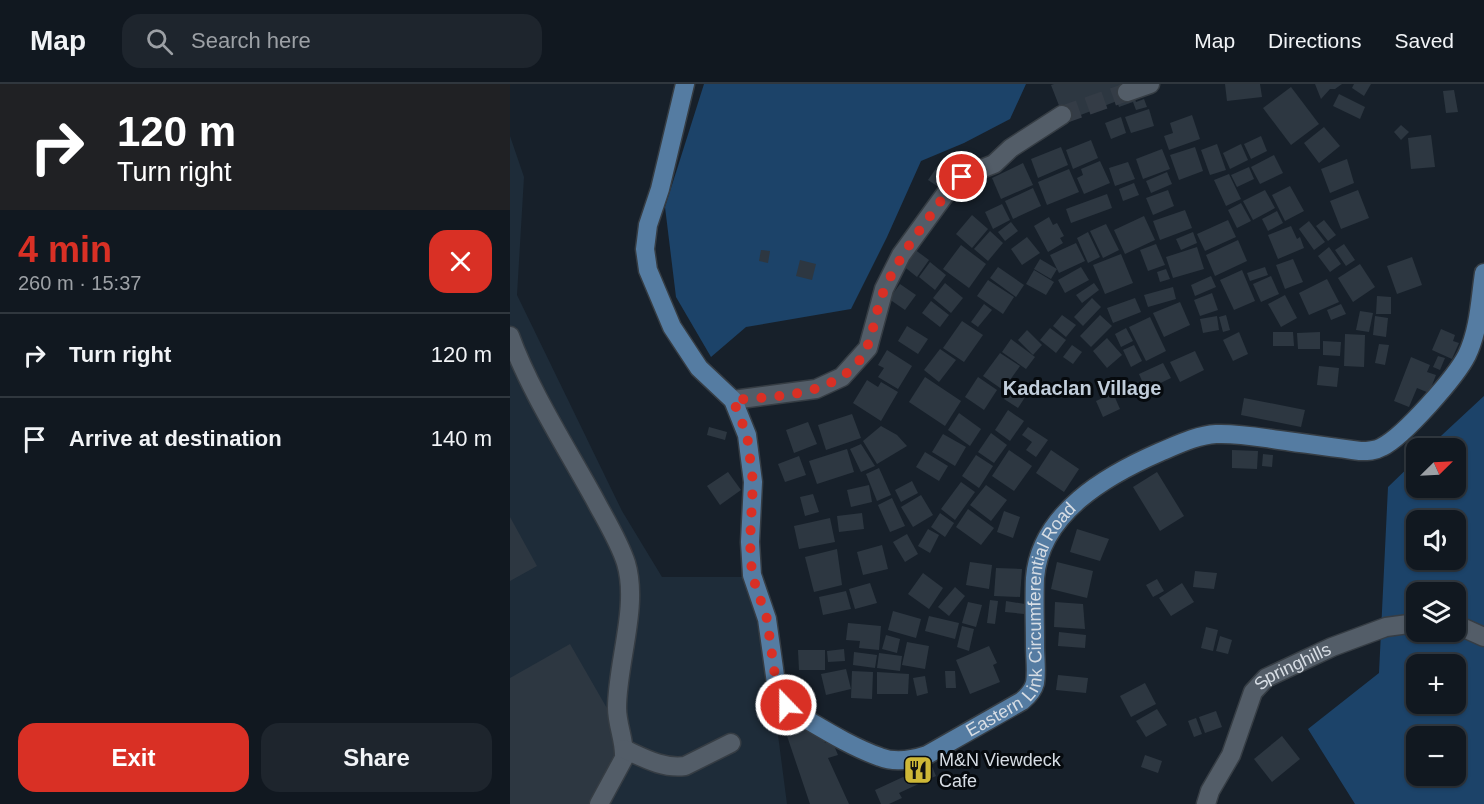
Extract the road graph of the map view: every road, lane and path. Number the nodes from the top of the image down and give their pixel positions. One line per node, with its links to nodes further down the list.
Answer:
1 (685, 84): 7 (main road, Eastern Link Circumferential Road)
2 (1150, 84): 3 (street)
3 (1127, 92)
4 (1062, 115): 7 (street)
5 (1484, 273): 7 (main road, Eastern Link Circumferential Road)
6 (510, 336): 12 (street)
7 (733, 400)
8 (1406, 624): 14 (street, Springhills)
9 (1466, 629): 10 (street)
10 (1484, 637)
11 (731, 743): 12 (street)
12 (624, 749): 13 (street)
13 (599, 804)
14 (1206, 804)

